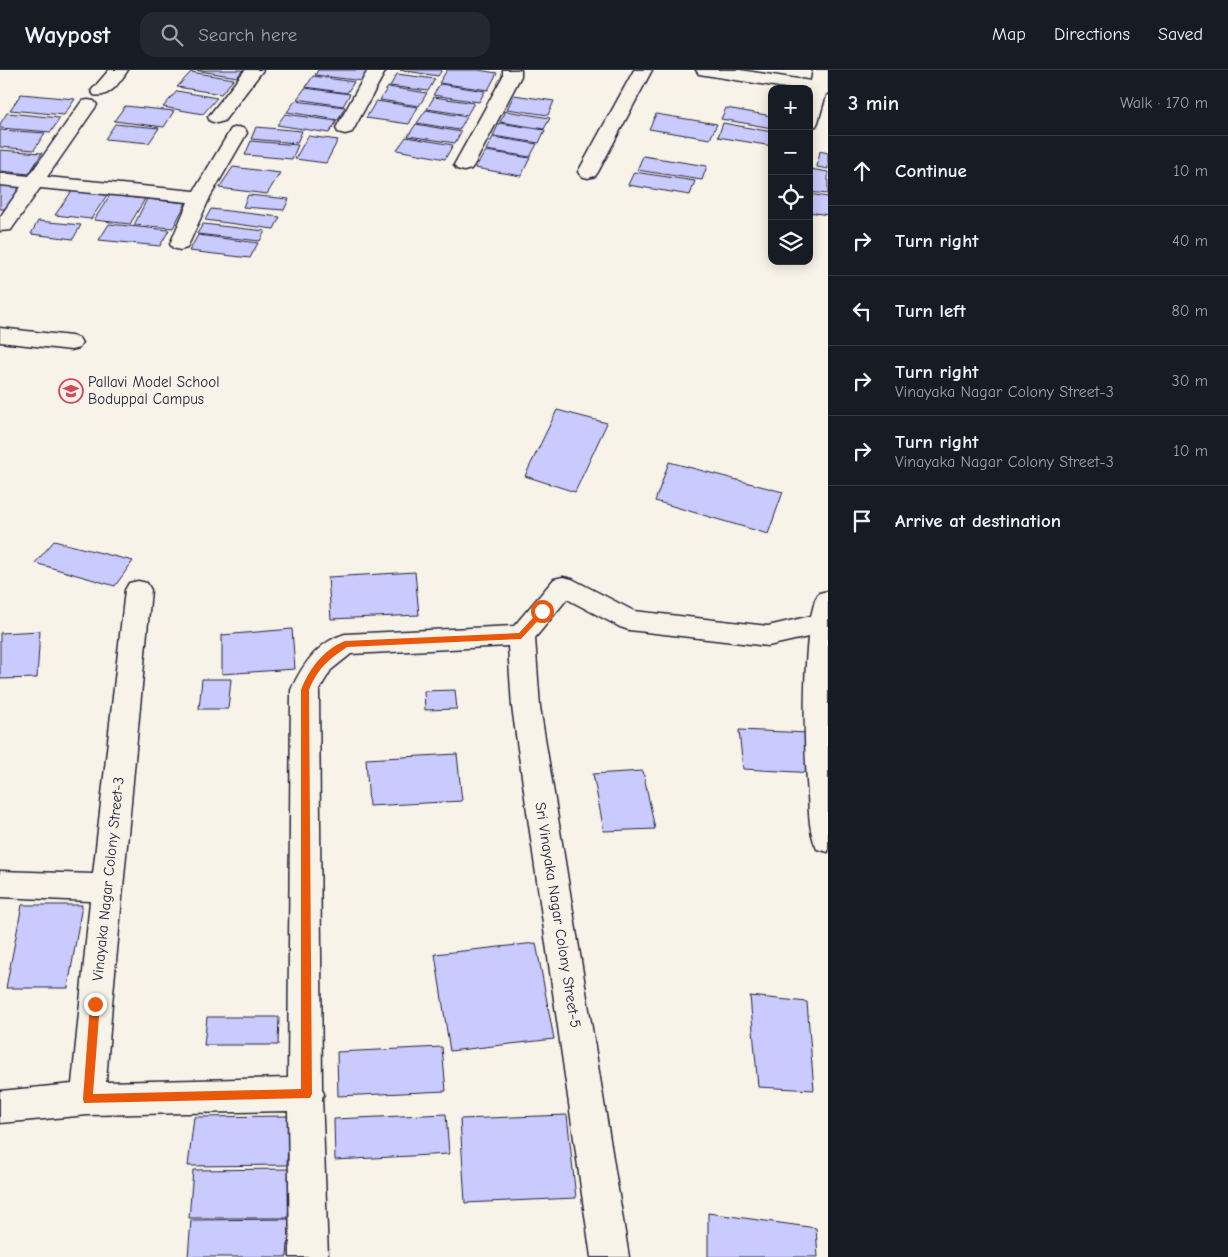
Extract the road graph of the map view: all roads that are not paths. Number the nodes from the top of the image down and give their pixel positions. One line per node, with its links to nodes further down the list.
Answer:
1 (119, 70): 15 (street)
2 (254, 70): 9 (street)
3 (377, 70): 10 (street)
4 (512, 70): 12 (street)
5 (643, 70): 13 (street)
6 (705, 70): 7 (street)
7 (823, 82): 8 (street)
8 (813, 111)
9 (217, 117)
10 (345, 128)
11 (238, 132): 16 (street)
12 (464, 165)
13 (588, 172)
14 (0, 179): 15 (street)
15 (35, 182): 16 (street); 17 (street)
16 (200, 197): 18 (street)
17 (4, 226)
18 (180, 244)
19 (0, 335): 20 (street)
20 (71, 343)
21 (138, 590): 26 (street, Vinayaka Nagar Colony Street-3)
22 (825, 612): 23 (street); 24 (street)
23 (521, 636): 27 (street); 31 (street, Sri Vinayaka Nagar Colony Street-5)
24 (828, 840)
25 (0, 884): 26 (street)
26 (107, 888): 28 (street, Vinayaka Nagar Colony Street-3)
27 (306, 1094): 28 (street); 30 (street)
28 (88, 1099): 29 (street)
29 (0, 1107)
30 (309, 1257)
31 (610, 1257)

